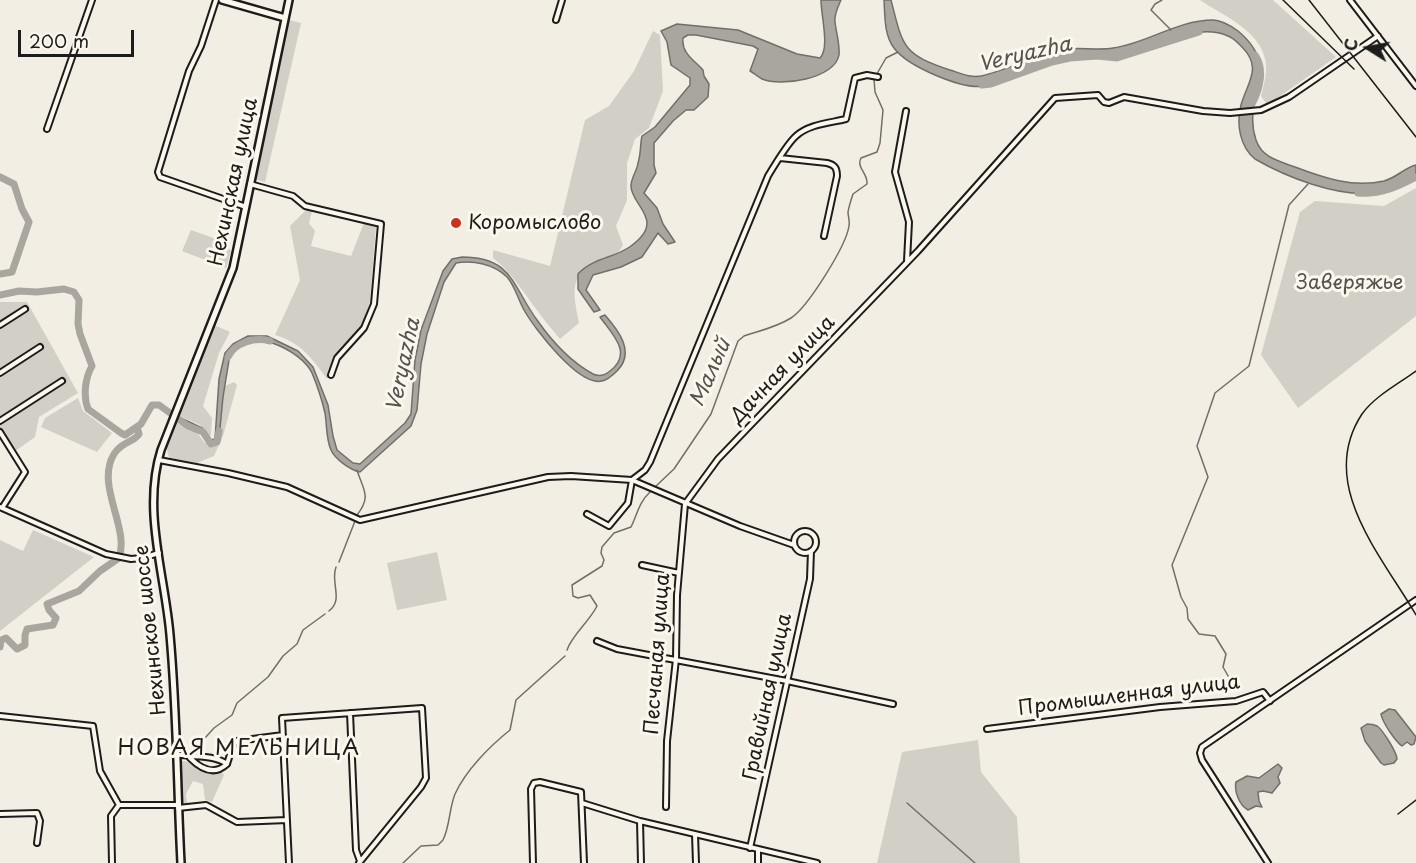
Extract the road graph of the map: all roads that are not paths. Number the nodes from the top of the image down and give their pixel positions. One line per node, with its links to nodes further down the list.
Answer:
1 (92, 0): 13 (street)
2 (216, 0): 16 (street)
3 (222, 0): 7 (main road)
4 (289, 0): 7 (main road, Нехинская улица)
5 (562, 0): 8 (street)
6 (1350, 0): 9 (street)
7 (285, 18): 15 (main road, Нехинская улица)
8 (556, 20)
9 (1378, 36): 11 (street); 18 (street, Дачная улица)
10 (878, 77): 14 (street)
11 (1416, 86)
12 (906, 111): 18 (street)
13 (47, 129)
14 (779, 158): 17 (street); 29 (street)
15 (250, 184): 16 (main road, Нехинская улица); 23 (street)
16 (246, 207): 27 (main road, Нехинская улица)
17 (824, 236)
18 (908, 261): 30 (street, Дачная улица)
19 (25, 309): 20 (street)
20 (0, 325)
21 (40, 347): 22 (street)
22 (0, 373)
23 (331, 375)
24 (62, 381): 25 (street)
25 (0, 421)
26 (0, 432): 31 (street)
27 (168, 432): 28 (main road, Нехинское шоссе)
28 (158, 460): 29 (street); 35 (main road, Нехинское шоссе)
29 (632, 480): 30 (street); 32 (street)
30 (685, 504): 33 (street); 37 (street, Песчаная улица)
31 (1, 507): 35 (street)
32 (587, 514)
33 (794, 545): 34 (street); 34 (street)
34 (811, 551): 41 (street, Гравийная улица)
35 (159, 553): 48 (main road, Нехинское шоссе)
36 (642, 565): 37 (street)
37 (679, 573): 40 (street, Песчаная улица)
38 (1416, 600): 42 (street, Промышленная улица)
39 (597, 641): 40 (street)
40 (676, 659): 41 (street); 54 (street, Песчаная улица)
41 (787, 681): 43 (street); 60 (street, Гравийная улица)
42 (1270, 701): 46 (street, Промышленная улица); 73 (street, Промышленная улица)
43 (893, 704)
44 (350, 713): 47 (street); 63 (street); 63 (street)
45 (0, 716): 52 (street)
46 (987, 729)
47 (283, 735): 50 (street); 56 (street)
48 (176, 754): 49 (street); 53 (main road, Нехинское шоссе)
49 (189, 757): 50 (street); 50 (street)
50 (228, 764)
51 (582, 804): 57 (street); 67 (street); 68 (street)
52 (119, 805): 53 (street); 64 (street)
53 (178, 806): 56 (street); 65 (main road, Нехинское шоссе)
54 (666, 807)
55 (0, 814): 59 (street)
56 (287, 820): 66 (street)
57 (639, 820): 58 (street); 69 (street)
58 (696, 834): 60 (street); 70 (street)
59 (37, 843)
60 (750, 848): 61 (street)
61 (758, 850): 62 (street); 71 (street)
62 (803, 861): 72 (street)
63 (359, 862)
64 (112, 863)
65 (181, 863)
66 (289, 863)
67 (533, 863)
68 (584, 863)
69 (641, 863)
70 (696, 863)
71 (758, 863)
72 (817, 863)
73 (1268, 863)

